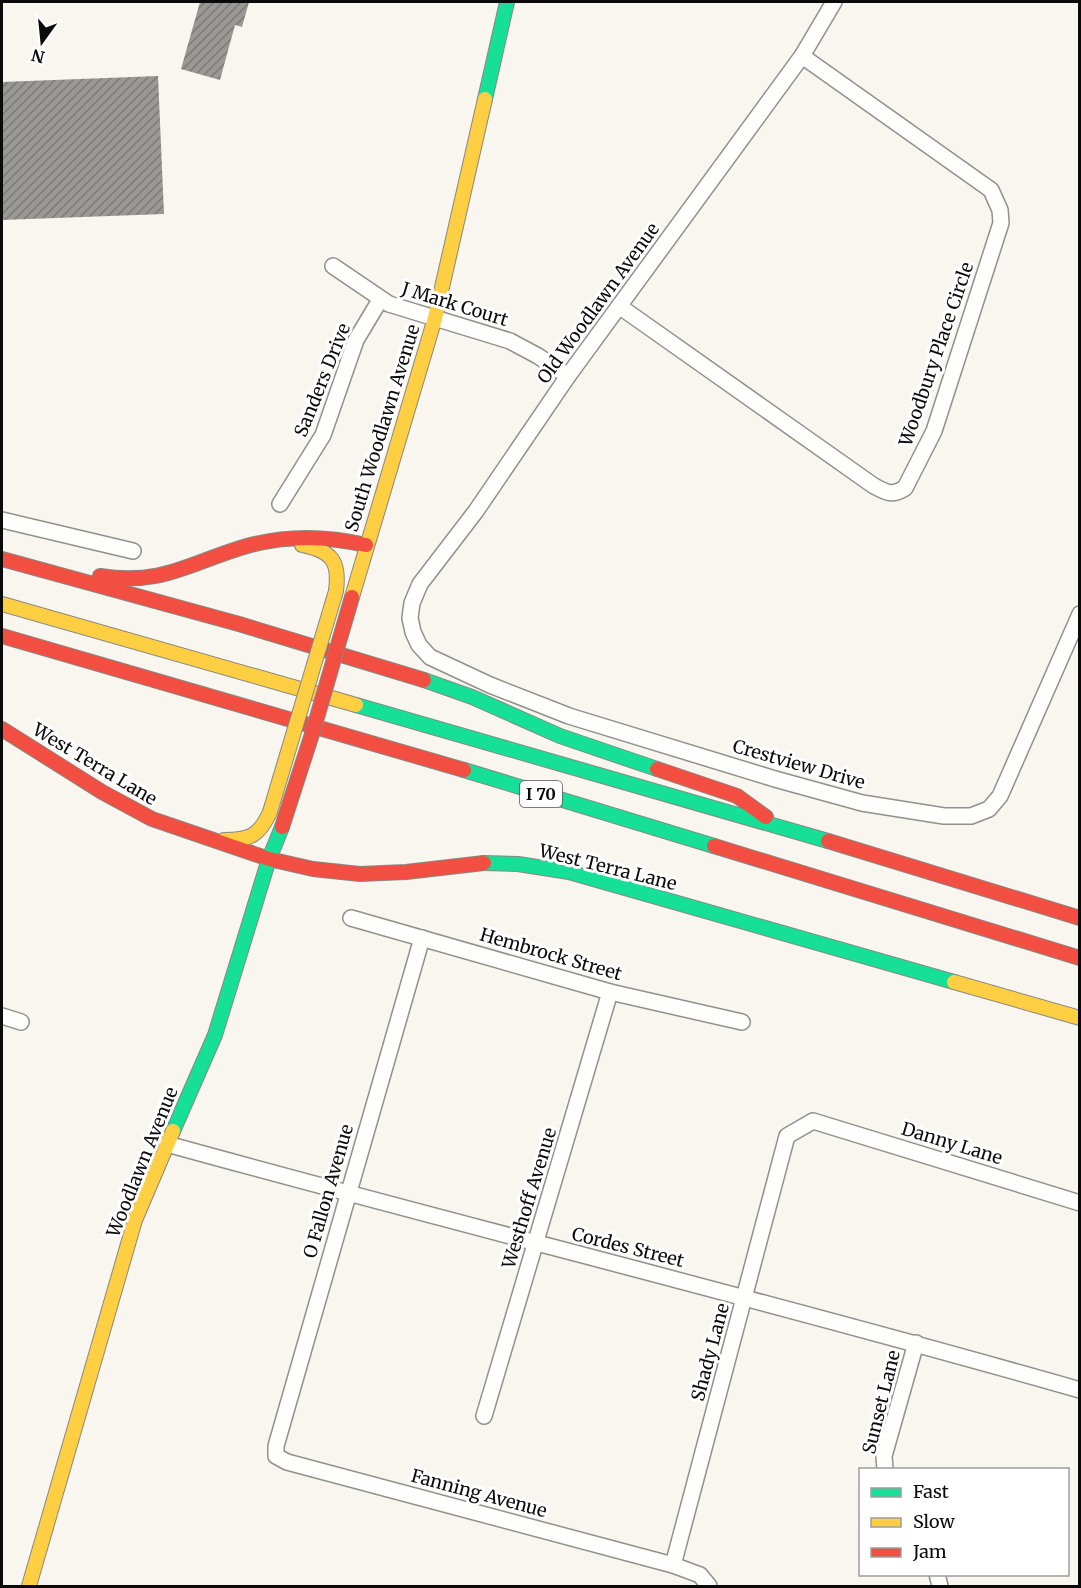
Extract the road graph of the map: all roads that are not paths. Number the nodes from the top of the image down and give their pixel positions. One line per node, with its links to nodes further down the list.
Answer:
1 (507, 2): 7 (main road, South Woodlawn Avenue)
2 (834, 2): 3 (street, Old Woodlawn Avenue)
3 (802, 56): 6 (street, Old Woodlawn Avenue); 6 (street, Woodbury Place Circle)
4 (333, 267): 5 (street, J Mark Court)
5 (380, 300): 7 (street, J Mark Court); 9 (street, Sanders Drive)
6 (619, 306): 8 (street, Old Woodlawn Avenue)
7 (435, 318): 8 (street, J Mark Court); 12 (main road, South Woodlawn Avenue)
8 (568, 376): 18 (street, Old Woodlawn Avenue)
9 (280, 504)
10 (2, 520): 14 (street)
11 (272, 540): 12 (main road); 13 (main road); 22 (main road, bridge)
12 (366, 544): 23 (main road, South Woodlawn Avenue, bridge)
13 (2, 550)
14 (133, 552)
15 (2, 559): 21 (main road)
16 (2, 604): 21 (main road, I 70)
17 (1080, 614): 18 (street, Crestview Drive)
18 (413, 632)
19 (2, 638): 27 (main road, I 70)
20 (2, 729): 22 (main road, West Terra Lane)
21 (780, 827): 25 (main road, I 70)
22 (212, 841): 23 (main road, West Terra Lane)
23 (269, 859): 30 (main road, West Terra Lane); 34 (main road, Woodlawn Avenue)
24 (351, 918): 26 (street, Hembrock Street)
25 (1080, 918)
26 (422, 938): 28 (street, Hembrock Street); 35 (street, O Fallon Avenue)
27 (1080, 958)
28 (610, 992): 32 (street, Hembrock Street); 37 (street, Westhoff Avenue)
29 (2, 1016): 31 (street)
30 (1080, 1018)
31 (21, 1022)
32 (741, 1022)
33 (813, 1121): 36 (street, Danny Lane); 38 (street, Shady Lane)
34 (167, 1144): 35 (street, Cordes Street); 45 (main road, Woodlawn Avenue)
35 (347, 1194): 37 (street, Cordes Street); 42 (street, O Fallon Avenue)
36 (1080, 1203)
37 (535, 1243): 38 (street, Cordes Street); 41 (street, Westhoff Avenue)
38 (744, 1297): 39 (street, Cordes Street); 44 (street, Shady Lane)
39 (916, 1343): 40 (street, Cordes Street); 43 (street, Sunset Lane)
40 (1080, 1390)
41 (484, 1416)
42 (276, 1456): 44 (street, Fanning Avenue)
43 (885, 1468)
44 (673, 1565): 46 (street)
45 (29, 1587)
46 (708, 1587)

